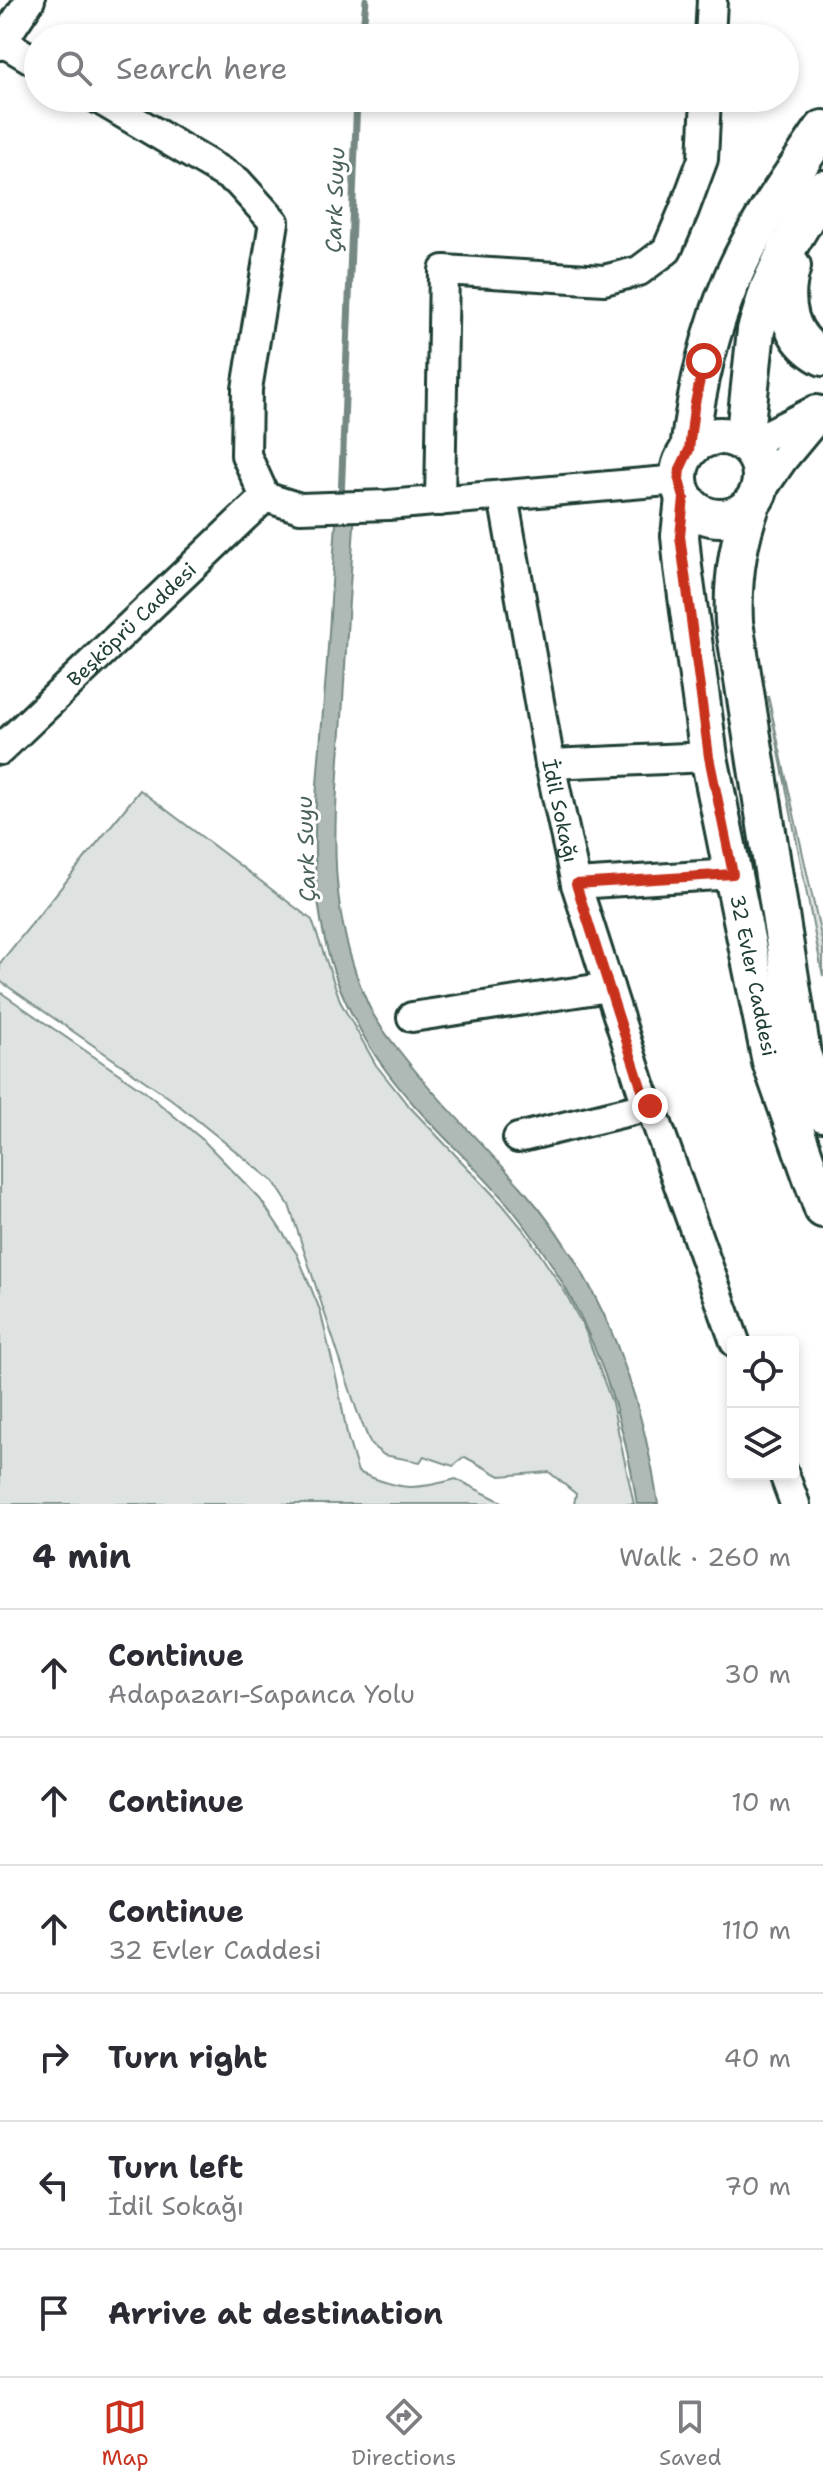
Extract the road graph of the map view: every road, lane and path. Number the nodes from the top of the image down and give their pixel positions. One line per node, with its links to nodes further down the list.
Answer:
1 (30, 0): 4 (street)
2 (712, 0): 3 (street)
3 (711, 24)
4 (1, 44): 5 (street)
5 (24, 56)
6 (121, 112): 15 (street)
7 (705, 112): 17 (street)
8 (823, 129): 13 (main road, 32 Evler Caddesi)
9 (817, 197): 10 (main road); 12 (main road)
10 (823, 357)
11 (823, 408): 12 (street); 16 (street)
12 (745, 444): 13 (main road); 16 (main road)
13 (684, 476): 14 (street); 16 (main road); 19 (main road, 32 Evler Caddesi)
14 (503, 496): 17 (street); 20 (street, İdil Sokağı)
15 (265, 497): 17 (street); 18 (street, Beşköprü Caddesi)
16 (755, 500): 25 (main road, 32 Evler Caddesi)
17 (440, 501)
18 (0, 750)
19 (709, 757): 20 (street); 21 (main road, 32 Evler Caddesi)
20 (550, 764): 22 (street, İdil Sokağı)
21 (733, 874): 22 (street); 28 (main road, 32 Evler Caddesi)
22 (576, 884): 23 (street, İdil Sokağı)
23 (609, 987): 24 (street); 26 (street, İdil Sokağı)
24 (412, 1017)
25 (821, 1099)
26 (650, 1106): 27 (street); 29 (street, İdil Sokağı)
27 (518, 1138)
28 (823, 1209)
29 (733, 1336)
30 (786, 1480): 31 (street)
31 (795, 1504)

